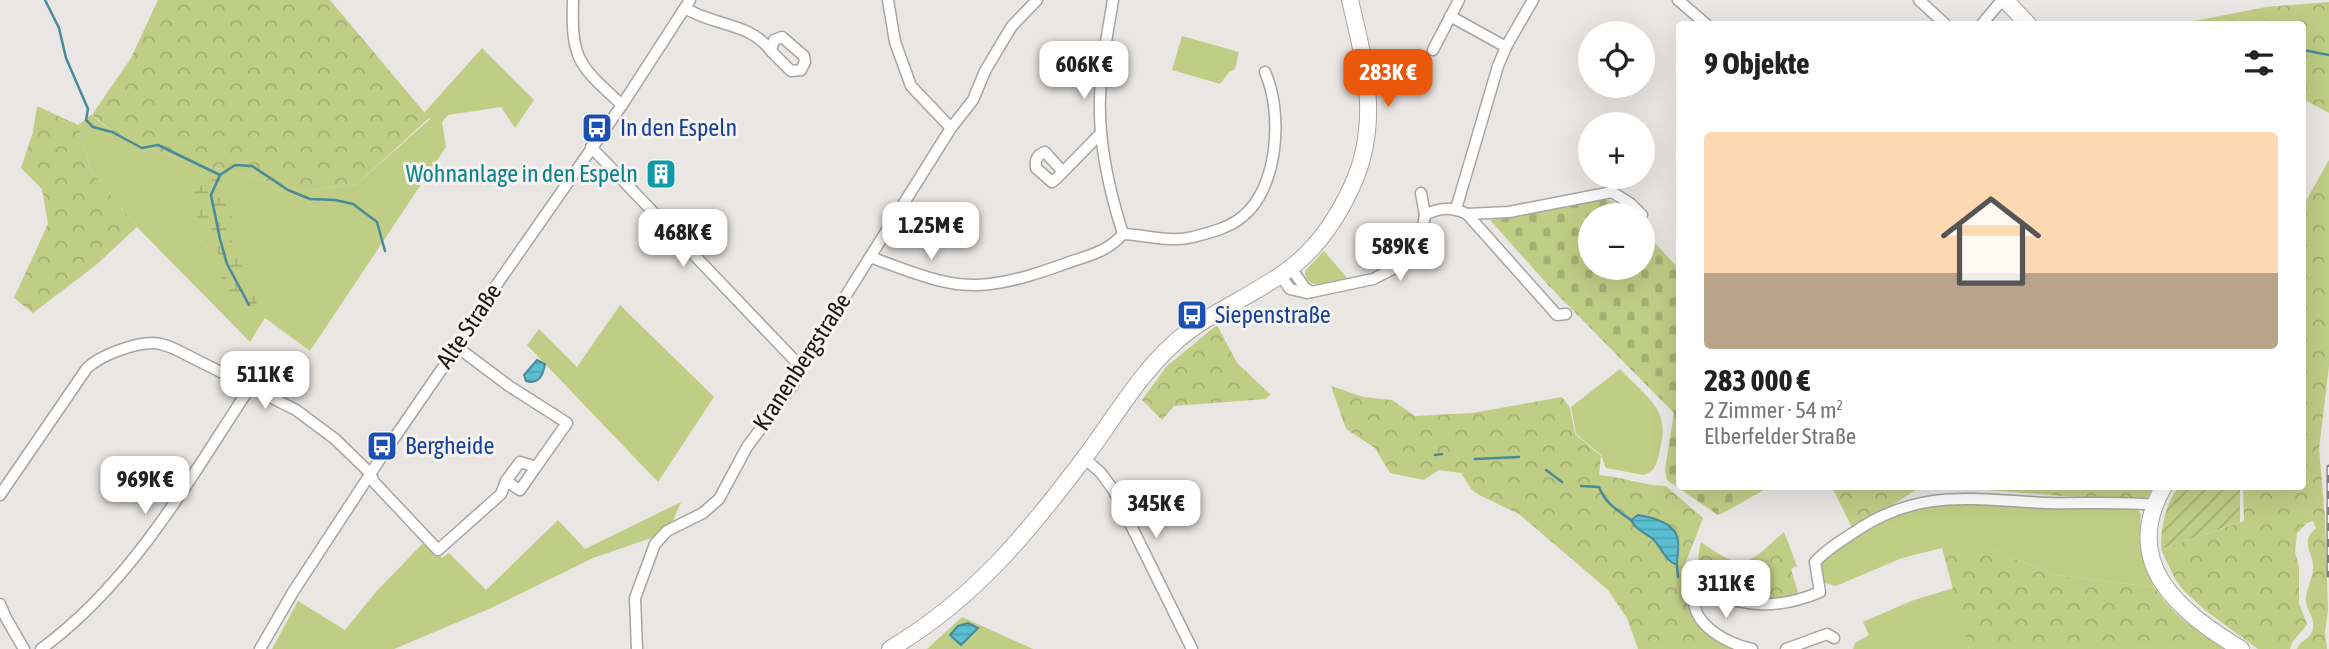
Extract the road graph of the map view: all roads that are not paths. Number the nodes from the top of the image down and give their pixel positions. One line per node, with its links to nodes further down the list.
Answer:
1 (573, 0): 21 (street)
2 (888, 0): 22 (street)
3 (1037, 0): 22 (street, Kranenbergstraße)
4 (1114, 0): 23 (street)
5 (1350, 0): 33 (main road)
6 (1459, 0): 12 (street)
7 (1532, 0): 17 (street)
8 (1678, 0): 13 (street)
9 (1919, 0): 14 (street)
10 (2004, 0): 15 (street); 16 (main road)
11 (687, 4): 19 (street, Alte Straße); 21 (street, Alte Straße)
12 (1450, 16): 17 (street); 18 (street)
13 (1702, 21)
14 (1942, 21)
15 (1985, 21)
16 (2025, 21)
17 (1506, 47): 28 (street)
18 (1433, 50)
19 (771, 51)
20 (1265, 72): 31 (street)
21 (622, 105): 24 (street, Alte Straße)
22 (951, 128): 32 (street, Kranenbergstraße)
23 (1101, 133): 25 (street); 31 (street)
24 (591, 147): 35 (street, Alte Straße); 36 (street)
25 (1063, 172)
26 (1421, 193): 30 (street)
27 (1629, 203): 29 (street)
28 (1456, 209): 29 (street); 30 (street)
29 (1467, 214): 34 (street)
30 (1425, 215): 33 (street)
31 (1123, 234): 32 (street)
32 (870, 257): 36 (street, Kranenbergstraße)
33 (1285, 272): 38 (main road)
34 (1566, 314)
35 (457, 346): 39 (street); 40 (street, Alte Straße)
36 (801, 367): 50 (street, Kranenbergstraße)
37 (251, 386): 40 (street); 43 (street); 48 (street)
38 (1084, 458): 51 (main road); 52 (street)
39 (536, 467): 41 (street); 41 (street)
40 (370, 474): 41 (street); 49 (street, Alte Straße)
41 (506, 481)
42 (2162, 490): 44 (main road)
43 (0, 495)
44 (2155, 505): 53 (street); 55 (main road)
45 (0, 604): 47 (street)
46 (1835, 638): 54 (street)
47 (24, 649)
48 (41, 649)
49 (260, 649)
50 (637, 649)
51 (890, 649)
52 (1192, 649)
53 (1752, 649)
54 (1786, 649)
55 (2241, 649)

